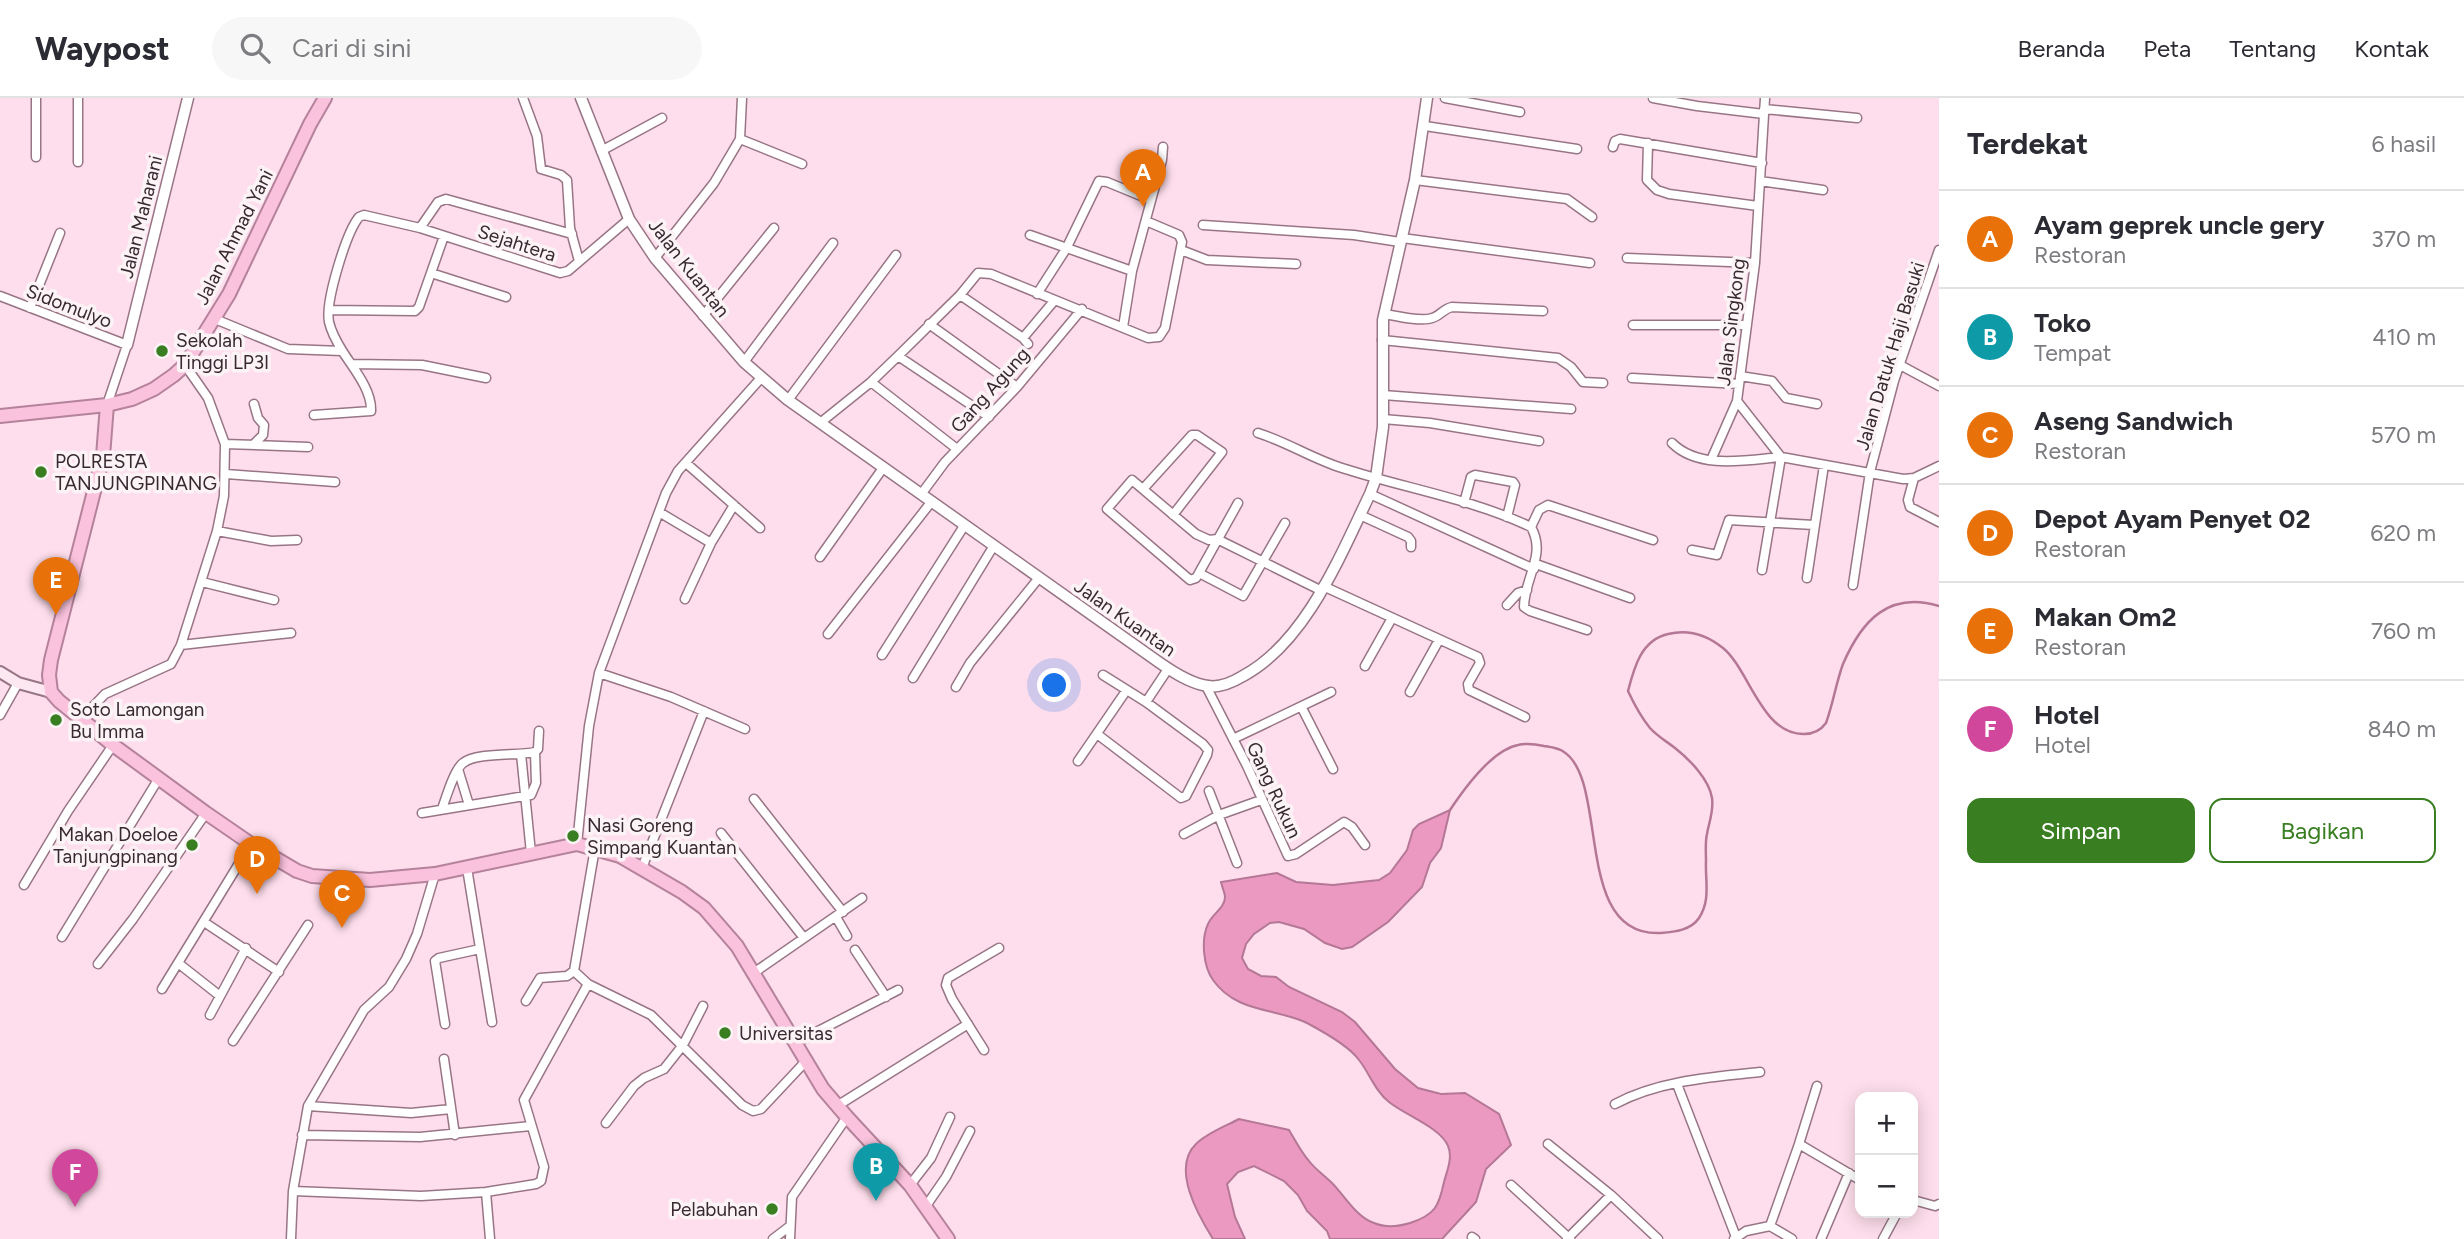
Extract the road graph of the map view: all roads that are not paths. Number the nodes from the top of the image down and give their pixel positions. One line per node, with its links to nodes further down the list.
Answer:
1 (36, 98): 23 (street)
2 (78, 98): 24 (street)
3 (188, 98): 75 (street, Jalan Maharani)
4 (325, 98): 69 (highway, Jalan Ahmad Yani)
5 (523, 98): 39 (street)
6 (581, 98): 22 (street, Jalan Kuantan)
7 (742, 98): 17 (street)
8 (1427, 98): 16 (street)
9 (1445, 98): 12 (street)
10 (1653, 98): 13 (street)
11 (1765, 98): 13 (street, Jalan Singkong)
12 (1520, 112)
13 (1764, 112): 15 (street); 25 (street, Jalan Singkong)
14 (662, 118): 22 (street)
15 (1857, 118)
16 (1424, 127): 21 (street); 27 (street)
17 (740, 139): 26 (street); 48 (street)
18 (1648, 143): 20 (street); 25 (street); 31 (street)
19 (1163, 147): 30 (street)
20 (1613, 147)
21 (1577, 149)
22 (601, 151): 33 (street, Jalan Kuantan)
23 (36, 157)
24 (78, 162)
25 (1762, 163): 28 (street, Jalan Singkong)
26 (802, 164)
27 (1415, 180): 32 (street); 42 (street)
28 (1760, 181): 29 (street); 31 (street, Jalan Singkong)
29 (1823, 190)
30 (1150, 200): 34 (street); 44 (street)
31 (1758, 206): 52 (street, Jalan Singkong)
32 (1592, 217)
33 (629, 219): 48 (street, Jalan Kuantan); 50 (street, Sejahtera)
34 (1146, 221): 45 (street); 54 (street)
35 (1203, 225): 42 (street)
36 (420, 228): 39 (street); 41 (street, Sejahtera); 65 (street, Sejahtera)
37 (774, 228): 68 (street)
38 (60, 233): 63 (street)
39 (572, 234): 50 (street)
40 (1030, 235): 44 (street)
41 (444, 236): 50 (street, Sejahtera); 55 (street)
42 (1401, 240): 51 (street); 67 (street)
43 (833, 243): 78 (street)
44 (1066, 249): 54 (street); 58 (street)
45 (1181, 250): 53 (street); 73 (street)
46 (1939, 250): 56 (street, Jalan Datuk Haji Basuki)
47 (896, 255): 91 (street)
48 (655, 258): 68 (street, Jalan Kuantan)
49 (1626, 258): 52 (street)
50 (579, 261)
51 (1590, 263)
52 (1755, 263): 72 (street, Jalan Singkong)
53 (1296, 264)
54 (1132, 271): 73 (street)
55 (431, 273): 61 (street); 65 (street)
56 (1930, 279): 57 (street); 81 (street, Jalan Datuk Haji Basuki)
57 (1939, 284)
58 (1037, 294): 59 (street); 62 (street)
59 (960, 295): 62 (street); 70 (street)
60 (0, 296): 63 (street, Sidomulyo)
61 (506, 297)
62 (1054, 301): 64 (street)
63 (30, 308): 75 (street, Sidomulyo)
64 (1082, 309): 73 (street); 89 (street, Gang Agung)
65 (329, 310): 76 (street)
66 (1543, 311): 67 (street)
67 (1385, 314): 74 (street)
68 (703, 316): 78 (street, Jalan Kuantan)
69 (215, 319): 76 (street); 80 (highway, Jalan Ahmad Yani)
70 (929, 324): 77 (street); 89 (street)
71 (1633, 324): 72 (street)
72 (1747, 325): 85 (street, Jalan Singkong)
73 (1123, 327)
74 (1382, 340): 87 (street); 90 (street)
75 (127, 345): 95 (street)
76 (342, 351): 79 (street)
77 (898, 356): 86 (street); 99 (street)
78 (744, 362): 83 (street, Jalan Kuantan)
79 (352, 364): 82 (street); 97 (street)
80 (185, 365): 95 (highway, Jalan Ahmad Yani); 105 (street)
81 (1900, 365): 88 (street); 115 (street, Jalan Datuk Haji Basuki)
82 (486, 378)
83 (761, 378): 91 (street, Jalan Kuantan); 111 (street)
84 (1632, 378): 85 (street)
85 (1740, 380): 92 (street, Jalan Singkong); 94 (street)
86 (871, 382): 101 (street); 108 (street)
87 (1603, 383)
88 (1939, 386)
89 (1017, 387): 99 (street, Gang Agung)
90 (1383, 396): 96 (street); 100 (street)
91 (788, 400): 101 (street, Jalan Kuantan)
92 (1737, 401): 109 (street, Jalan Singkong); 110 (street)
93 (254, 404): 106 (street)
94 (1817, 404)
95 (107, 405): 98 (highway, Jalan Ahmad Yani); 178 (highway)
96 (1570, 409)
97 (314, 415)
98 (0, 416)
99 (989, 417): 108 (street, Gang Agung)
100 (1383, 419): 103 (street); 117 (street)
101 (821, 422): 114 (street, Jalan Kuantan)
102 (1258, 433): 117 (street)
103 (1539, 441)
104 (1672, 443): 110 (street)
105 (225, 444): 106 (street); 116 (street)
106 (254, 444): 107 (street)
107 (308, 447)
108 (957, 449): 121 (street, Gang Agung)
109 (1781, 457): 110 (street); 112 (street); 131 (street)
110 (1712, 460)
111 (686, 463): 126 (street); 127 (street)
112 (1824, 465): 115 (street); 134 (street)
113 (1939, 466): 118 (street)
114 (883, 467): 121 (street, Jalan Kuantan); 146 (street)
115 (1870, 472): 118 (street); 154 (street)
116 (226, 474): 119 (street); 138 (street)
117 (1376, 478): 122 (street); 125 (street)
118 (1914, 478): 132 (street)
119 (335, 482)
120 (1143, 489): 128 (street); 128 (street); 150 (street)
121 (922, 493): 123 (street, Jalan Kuantan)
122 (1370, 494): 129 (street); 148 (street)
123 (932, 501): 135 (street, Jalan Kuantan); 164 (street)
124 (1238, 503): 139 (street)
125 (1464, 503): 130 (street); 130 (street)
126 (734, 505): 137 (street); 142 (street)
127 (659, 512): 142 (street); 171 (street)
128 (1173, 515): 139 (street)
129 (1360, 515): 144 (street); 155 (street)
130 (1507, 517): 136 (street)
131 (1769, 522): 134 (street); 145 (street); 149 (street)
132 (1939, 522)
133 (1285, 523): 147 (street)
134 (1814, 525): 151 (street)
135 (964, 526): 143 (street, Jalan Kuantan); 167 (street)
136 (1531, 527): 141 (street); 148 (street)
137 (760, 528)
138 (217, 531): 140 (street); 153 (street)
139 (1217, 539): 147 (street); 150 (street)
140 (298, 540)
141 (1653, 540)
142 (711, 542): 158 (street)
143 (993, 547): 152 (street, Jalan Kuantan); 173 (street)
144 (1411, 547)
145 (1692, 550)
146 (820, 557)
147 (1263, 561): 150 (street); 155 (street)
148 (1535, 567): 156 (street); 157 (street)
149 (1762, 570)
150 (1199, 573)
151 (1807, 578)
152 (1038, 579): 169 (street, Jalan Kuantan); 176 (street)
153 (202, 582): 159 (street); 166 (street)
154 (1853, 585)
155 (1322, 588): 161 (street); 175 (street)
156 (1527, 590): 160 (street); 162 (street)
157 (1630, 598)
158 (685, 599)
159 (274, 600)
160 (1507, 605)
161 (1392, 618): 165 (street); 168 (street)
162 (1587, 630)
163 (291, 633): 166 (street)
164 (828, 634)
165 (1439, 640): 180 (street); 185 (street)
166 (181, 646): 186 (street)
167 (882, 655)
168 (1365, 666)
169 (1168, 669): 175 (street, Jalan Kuantan); 181 (street)
170 (0, 673): 174 (main road)
171 (599, 673): 183 (street); 210 (street)
172 (1103, 675): 177 (street)
173 (913, 678)
174 (18, 682): 178 (main road); 184 (street)
175 (1206, 686): 190 (street, Gang Rukun)
176 (956, 687)
177 (1126, 691): 181 (street); 189 (street)
178 (51, 692): 186 (highway)
179 (1331, 692): 182 (street)
180 (1410, 692)
181 (1146, 702): 189 (street)
182 (1302, 708): 190 (street); 196 (street)
183 (704, 711): 187 (street); 216 (street)
184 (0, 715)
185 (1525, 718)
186 (81, 719): 191 (highway)
187 (745, 729)
188 (539, 731): 192 (street)
189 (1097, 734): 194 (street)
190 (1233, 739): 201 (street, Gang Rukun)
191 (113, 745): 197 (highway); 218 (street)
192 (535, 752): 193 (street); 199 (street)
193 (522, 754): 195 (street); 199 (street)
194 (1078, 761)
195 (458, 769): 202 (street); 203 (street)
196 (1333, 769)
197 (159, 778): 204 (highway); 224 (street)
198 (1209, 791): 206 (street)
199 (526, 797): 202 (street); 213 (street)
200 (754, 799): 220 (street)
201 (1261, 800): 206 (street); 211 (street, Gang Rukun)
202 (469, 805): 203 (street)
203 (442, 809): 205 (street)
204 (206, 813): 209 (highway); 231 (street)
205 (422, 813)
206 (1219, 815): 208 (street); 214 (street)
207 (721, 833): 225 (street)
208 (1184, 834)
209 (251, 844): 217 (highway); 221 (street)
210 (578, 844): 212 (highway); 213 (highway)
211 (1365, 845)
212 (595, 848): 216 (highway); 232 (street)
213 (531, 853): 215 (highway)
214 (1237, 863)
215 (467, 868): 217 (highway); 228 (street)
216 (642, 868): 234 (highway)
217 (435, 874): 256 (street)
218 (24, 886)
219 (862, 898): 220 (street)
220 (839, 914): 223 (street); 225 (street)
221 (204, 922): 226 (street); 230 (street)
222 (308, 925): 233 (street)
223 (847, 936)
224 (62, 937)
225 (804, 938): 234 (street)
226 (246, 948): 233 (street); 238 (street)
227 (999, 948): 245 (street)
228 (480, 949): 243 (street); 244 (street)
229 (855, 950): 239 (street)
230 (178, 963): 236 (street); 238 (street)
231 (98, 964)
232 (574, 971): 235 (street); 240 (street)
233 (279, 972): 246 (street)
234 (755, 972): 247 (highway)
235 (588, 984): 248 (street); 262 (street)
236 (162, 989)
237 (898, 990): 239 (street)
238 (220, 996): 242 (street)
239 (886, 997): 247 (street)
240 (526, 1001)
241 (702, 1006): 248 (street)
242 (210, 1014)
243 (492, 1021)
244 (445, 1024)
245 (968, 1024): 249 (street); 257 (street)
246 (233, 1041)
247 (795, 1043): 251 (highway)
248 (683, 1045): 251 (street); 261 (street)
249 (984, 1050)
250 (444, 1059): 258 (street)
251 (806, 1061): 257 (highway)
252 (1760, 1072): 253 (street)
253 (1677, 1084): 255 (street); 282 (street)
254 (1817, 1086): 267 (street)
255 (1615, 1104)
256 (308, 1106): 258 (street); 264 (street)
257 (837, 1106): 259 (highway)
258 (451, 1109): 265 (street)
259 (847, 1117): 270 (highway); 279 (street)
260 (950, 1117): 270 (street)
261 (606, 1123)
262 (531, 1126): 265 (street); 273 (street)
263 (970, 1130): 277 (street)
264 (302, 1135): 265 (street); 272 (street)
265 (455, 1135)
266 (1548, 1144): 274 (street)
267 (1799, 1144): 268 (street); 280 (street)
268 (1849, 1173): 269 (street); 290 (street)
269 (1855, 1177)
270 (911, 1185): 277 (highway)
271 (1511, 1185): 281 (street)
272 (293, 1191): 273 (street); 283 (street)
273 (486, 1192): 284 (street)
274 (1611, 1195): 281 (street); 288 (street)
275 (1918, 1201): 276 (street)
276 (1939, 1204)
277 (926, 1206): 287 (highway)
278 (1894, 1218): 291 (street)
279 (790, 1226): 285 (street); 286 (street)
280 (1770, 1226): 282 (street); 289 (street)
281 (1568, 1238)
282 (1735, 1238)
283 (291, 1239)
284 (490, 1239)
285 (773, 1239)
286 (790, 1239)
287 (948, 1239)
288 (1658, 1239)
289 (1791, 1239)
290 (1821, 1239)
291 (1883, 1239)

